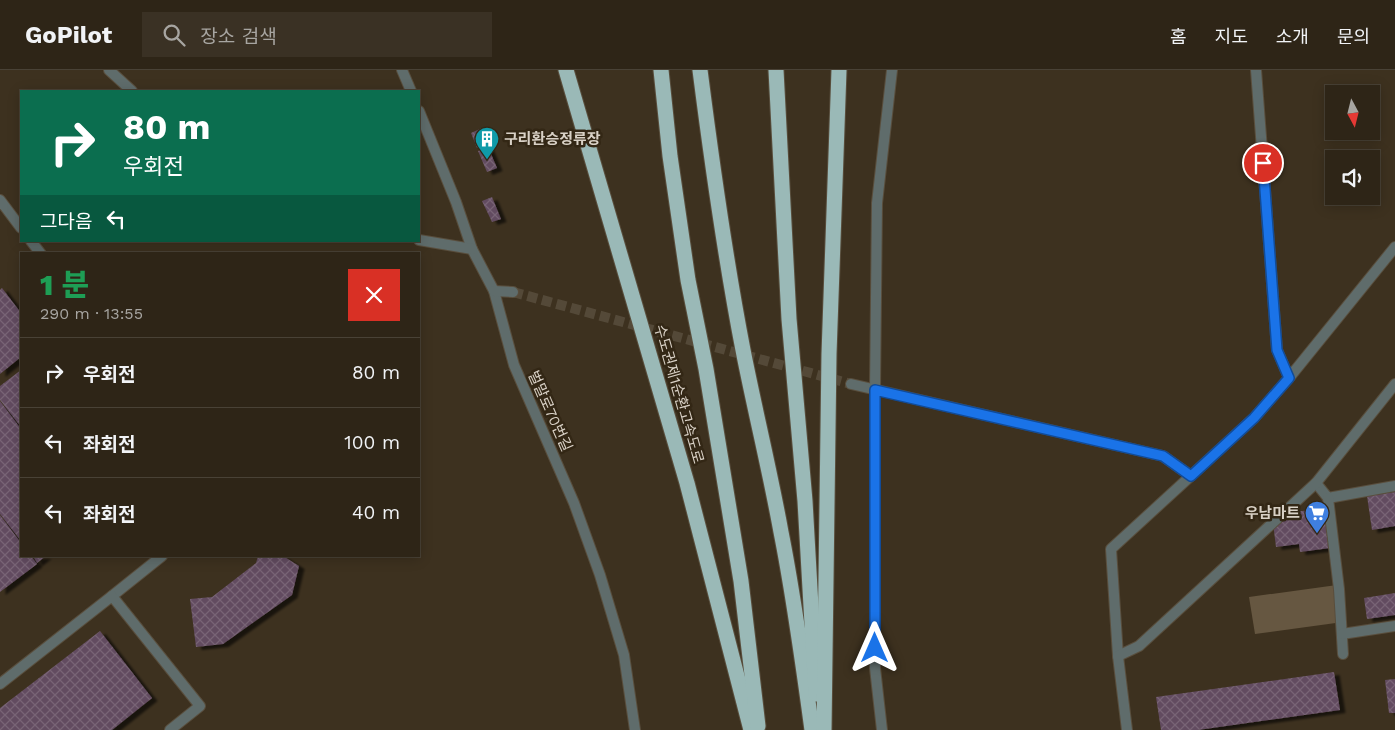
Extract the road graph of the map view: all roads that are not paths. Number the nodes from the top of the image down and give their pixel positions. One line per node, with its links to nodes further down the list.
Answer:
1 (109, 70): 10 (street)
2 (402, 70): 11 (street)
3 (566, 70): 37 (highway, 수도권제1순환고속도로)
4 (661, 70): 38 (highway, 수도권제1순환고속도로)
5 (700, 70): 39 (highway)
6 (776, 70): 40 (highway)
7 (840, 70): 41 (highway)
8 (892, 70): 23 (street)
9 (1256, 70): 20 (street)
10 (131, 90)
11 (411, 90)
12 (420, 113): 17 (street, 벌말로70번길)
13 (0, 200): 14 (street)
14 (20, 227)
15 (420, 240): 17 (street)
16 (1395, 247): 20 (street)
17 (472, 248): 18 (street, 벌말로70번길)
18 (494, 291): 19 (street); 36 (street, 벌말로70번길)
19 (513, 292)
20 (1289, 378): 24 (street)
21 (851, 384): 23 (street)
22 (1395, 384): 25 (street)
23 (875, 390): 24 (street); 42 (street)
24 (1191, 476): 33 (street)
25 (1316, 483): 27 (street); 33 (street)
26 (1395, 486): 27 (street)
27 (1328, 498): 31 (street)
28 (161, 557): 29 (street)
29 (112, 596): 34 (street); 35 (street)
30 (1395, 626): 31 (street)
31 (1342, 634): 32 (street)
32 (1343, 654)
33 (1118, 656): 43 (street)
34 (0, 684)
35 (170, 730)
36 (635, 730)
37 (751, 730)
38 (759, 730)
39 (812, 730)
40 (818, 730)
41 (824, 730)
42 (882, 730)
43 (1127, 730)

